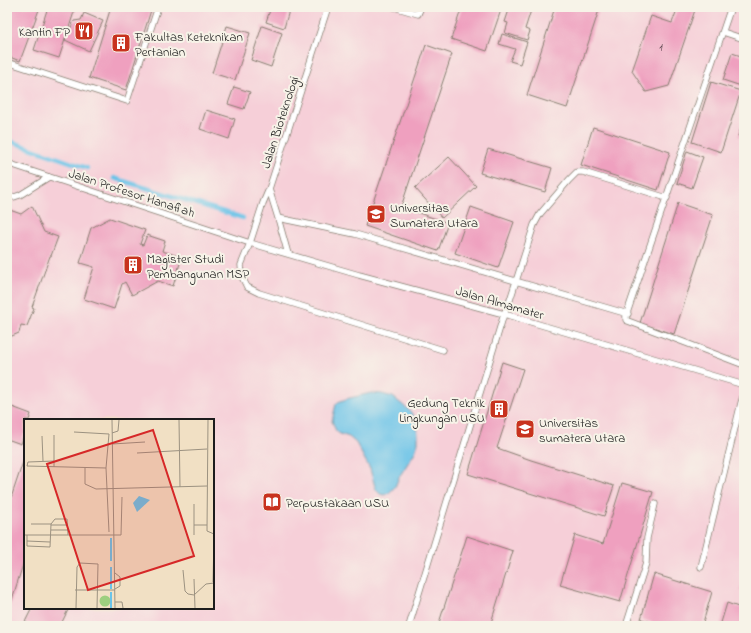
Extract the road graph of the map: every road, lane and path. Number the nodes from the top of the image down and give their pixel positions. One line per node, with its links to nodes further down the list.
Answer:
1 (158, 7): 8 (lane)
2 (328, 7): 11 (lane, Jalan Bioteknologi)
3 (394, 7): 4 (lane)
4 (421, 7)
5 (732, 7): 6 (lane)
6 (723, 32): 7 (lane); 13 (lane)
7 (744, 39)
8 (7, 62)
9 (7, 163): 10 (lane, Jalan Profesor Hanafiah)
10 (49, 176): 12 (lane); 15 (lane, Jalan Profesor Hanafiah)
11 (269, 189): 14 (lane); 15 (lane, Jalan Bioteknologi)
12 (7, 195)
13 (667, 198): 17 (lane); 19 (lane)
14 (278, 218): 16 (lane); 17 (lane)
15 (250, 243): 16 (lane, Jalan Almamater); 20 (lane, Jalan Bioteknologi)
16 (288, 254): 18 (lane, Jalan Almamater)
17 (516, 281): 18 (lane); 19 (lane)
18 (504, 314): 22 (lane, Jalan Almamater); 26 (lane)
19 (628, 314): 21 (lane)
20 (443, 350)
21 (744, 364)
22 (744, 385)
23 (744, 393): 25 (lane)
24 (655, 504): 27 (lane)
25 (701, 567)
26 (409, 626)
27 (626, 626)

